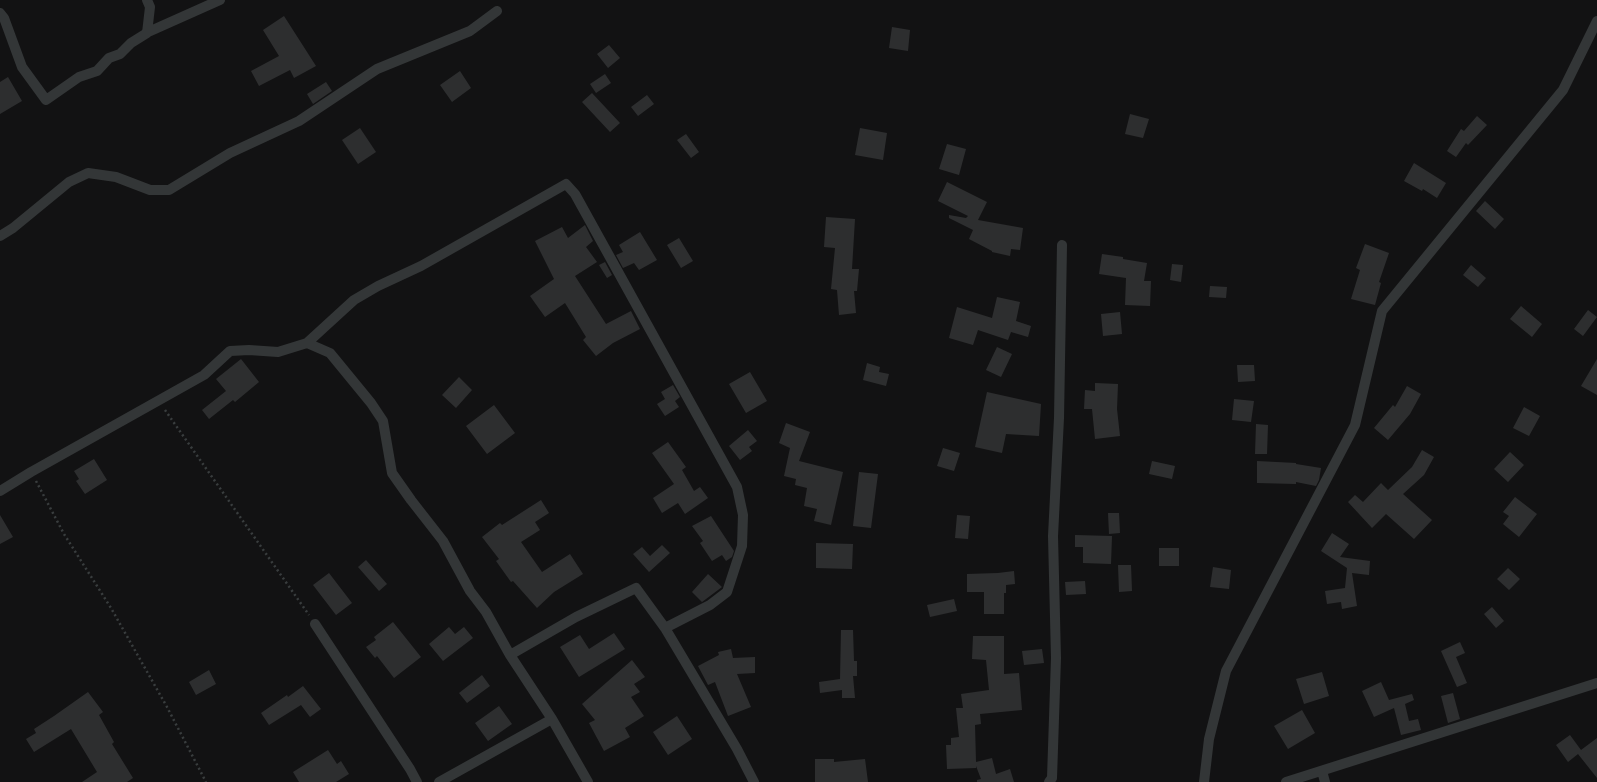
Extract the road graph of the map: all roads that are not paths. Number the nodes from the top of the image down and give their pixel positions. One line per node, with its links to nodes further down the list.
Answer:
1 (147, 0): 6 (street)
2 (220, 0): 6 (street)
3 (497, 11): 7 (street)
4 (0, 13): 6 (street)
5 (1597, 21): 22 (street)
6 (146, 33)
7 (0, 236)
8 (1062, 245): 21 (street)
9 (307, 343): 10 (street); 12 (street); 13 (street)
10 (0, 491)
11 (315, 624): 17 (street)
12 (665, 628): 13 (street); 20 (street)
13 (510, 655): 15 (street)
14 (1597, 683): 16 (street)
15 (552, 719): 18 (street); 19 (street)
16 (1322, 771): 23 (street); 24 (street)
17 (417, 782)
18 (439, 782)
19 (588, 782)
20 (754, 782)
21 (1049, 782)
22 (1204, 782)
23 (1286, 782)
24 (1325, 782)

